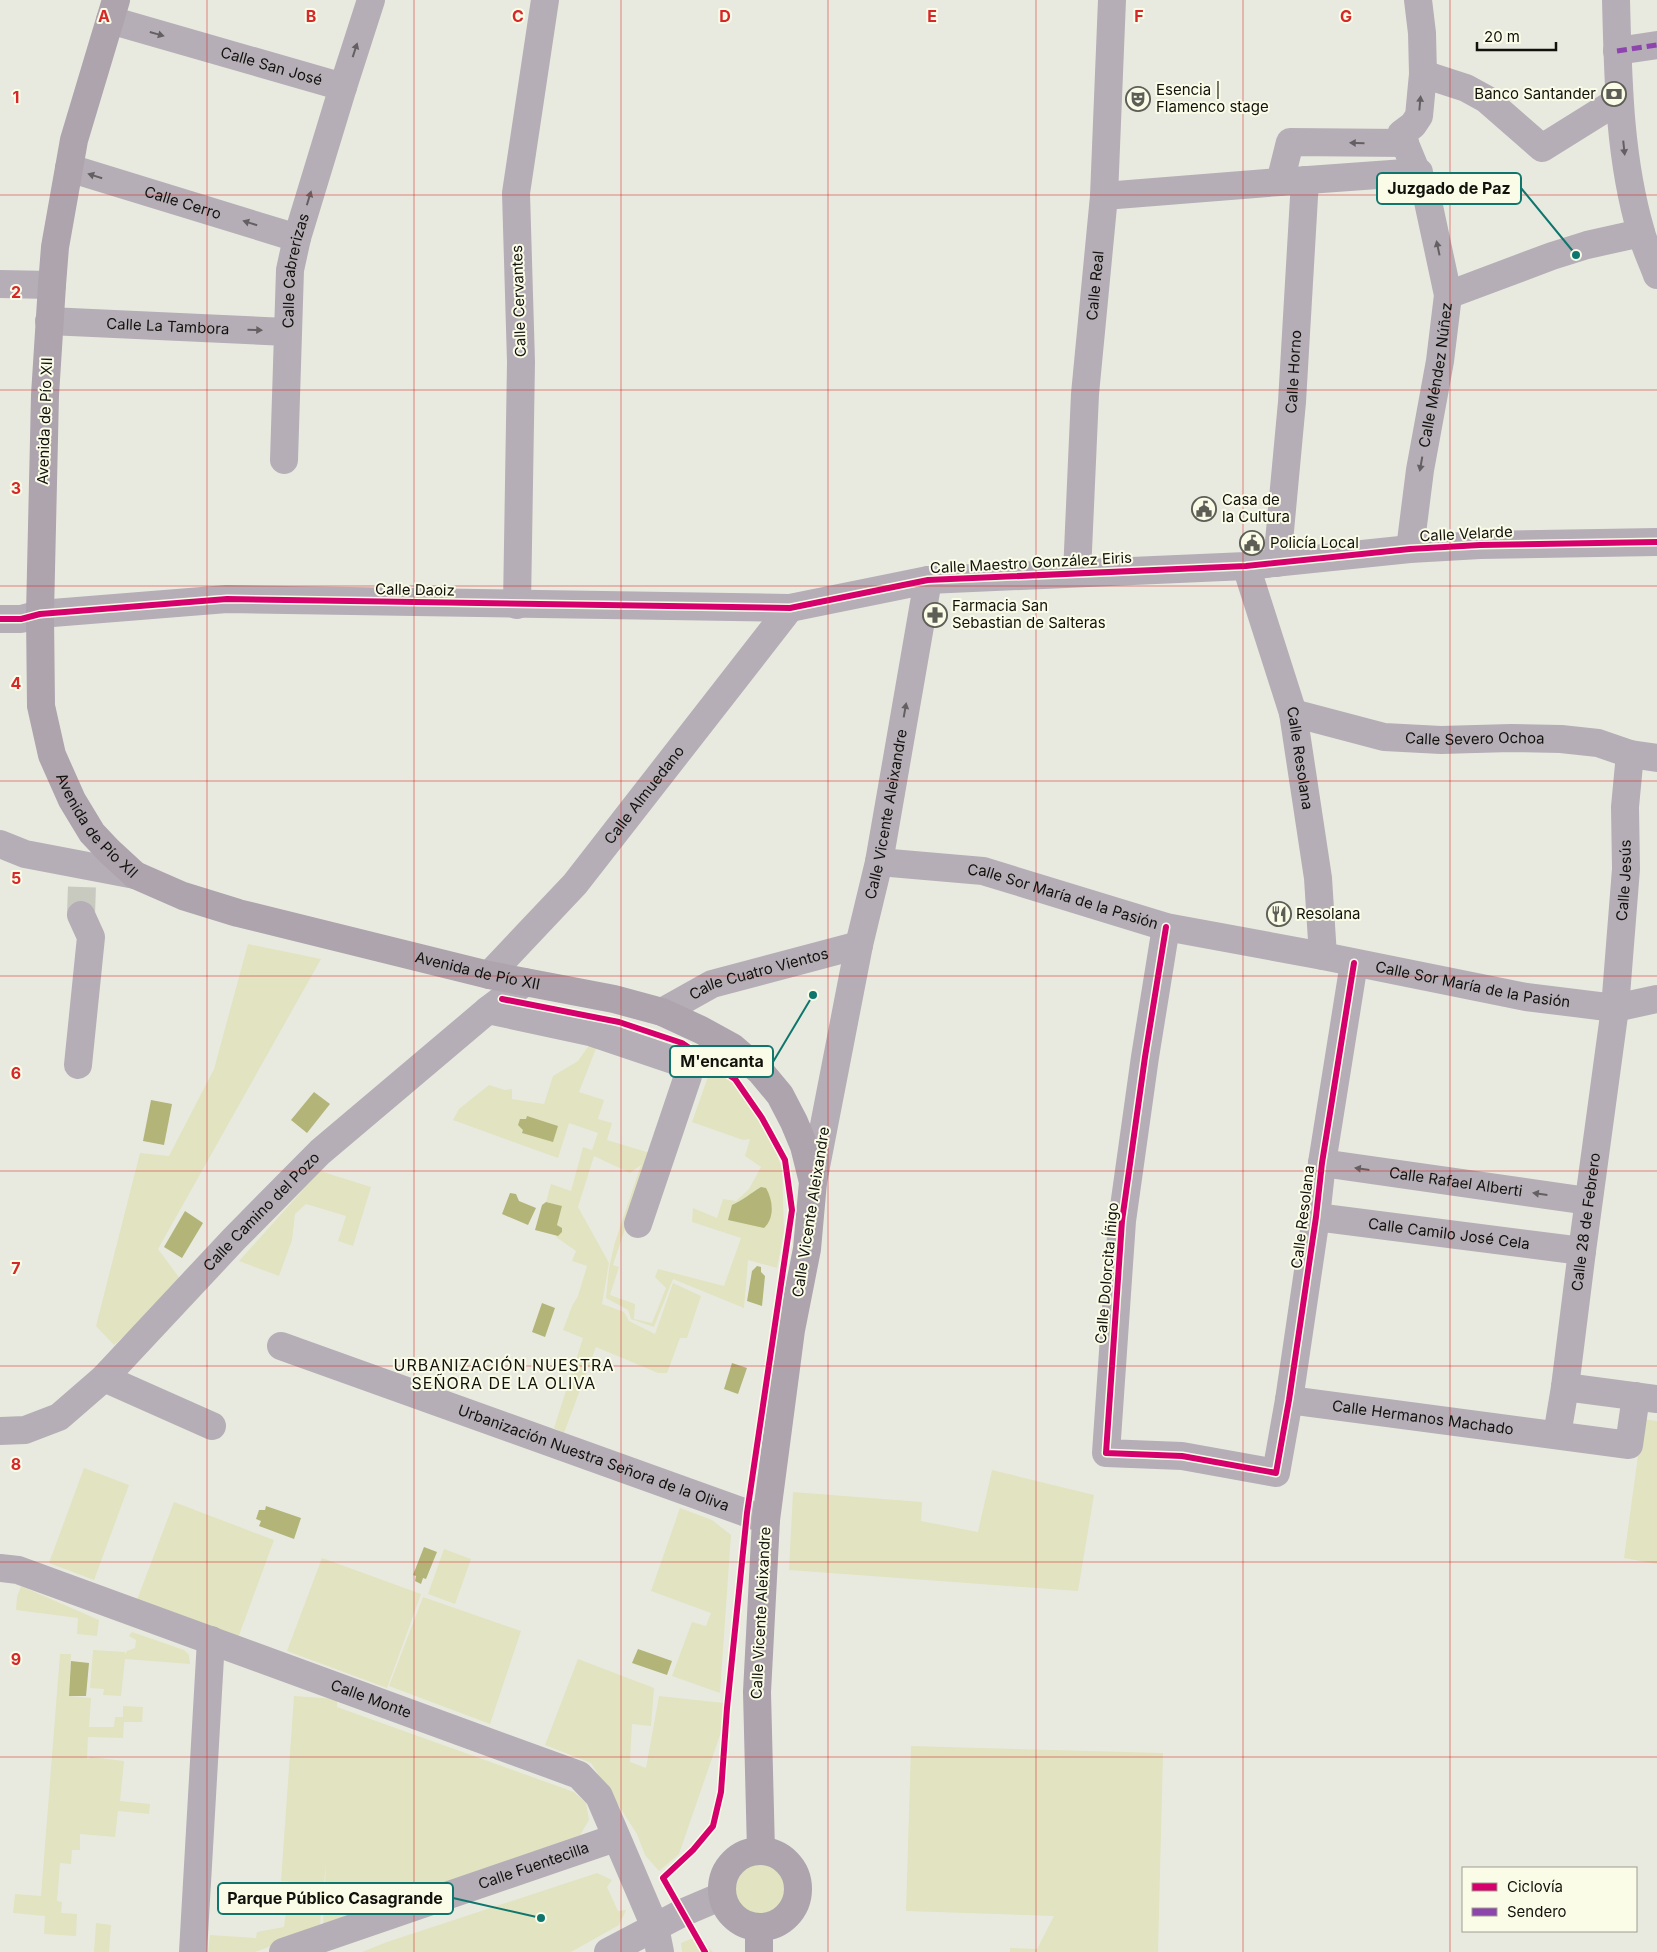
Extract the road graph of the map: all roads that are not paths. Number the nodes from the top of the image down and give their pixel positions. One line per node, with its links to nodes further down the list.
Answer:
1 (371, 0): 10 (street, one-way to 1)
2 (546, 0): 32 (street, Calle Cervantes)
3 (1112, 0): 16 (street, Calle Real)
4 (1418, 0): 9 (street)
5 (1616, 0): 8 (street)
6 (113, 10): 10 (street, Calle San José, one-way to 10); 13 (main road, Avenida de Pío XII)
7 (1657, 45): 8 (street)
8 (1617, 51): 11 (street)
9 (1423, 74): 11 (street); 12 (street, one-way to 9)
10 (343, 87): 18 (street, Calle Cabrerizas, one-way to 10)
11 (1619, 100): 17 (street, one-way to 17)
12 (1405, 143): 14 (street, Calle Méndez Núñez); 15 (street, Calle Horno, one-way to 15)
13 (69, 168): 18 (street, Calle Cerro, one-way to 13); 21 (main road, Avenida de Pío XII)
14 (1419, 172): 15 (street); 22 (street, Calle Méndez Núñez, one-way to 14)
15 (1293, 181): 16 (street); 28 (street, Calle Horno)
16 (1104, 196): 30 (street, Calle Real)
17 (1641, 233): 19 (street); 22 (street)
18 (297, 238): 24 (street, Calle Cabrerizas)
19 (1657, 275)
20 (0, 284): 21 (street)
21 (52, 285): 23 (main road, Avenida de Pío XII)
22 (1448, 295): 27 (street, Calle Méndez Núñez, one-way to 27)
23 (49, 321): 24 (street, Calle La Tambora, one-way to 24); 34 (main road, Avenida de Pío XII)
24 (287, 332): 25 (street, Calle Cabrerizas)
25 (284, 460)
26 (1657, 542): 27 (street, Calle Velarde)
27 (1410, 549): 28 (street, Calle Velarde)
28 (1277, 563): 29 (street, Calle Maestro González Eiris)
29 (1246, 566): 30 (street, Calle Maestro González Eiris); 36 (street, Calle Resolana)
30 (1077, 573): 31 (street, Calle Maestro González Eiris)
31 (928, 580): 33 (street, Calle Maestro González Eiris); 40 (street, Calle Vicente Aleixandre, one-way to 31)
32 (517, 605): 33 (street, Calle Daoiz); 34 (street, Calle Daoiz)
33 (790, 608): 47 (street, Calle Almuedano)
34 (40, 614): 35 (street, Calle Daoiz); 41 (main road, Avenida de Pío XII)
35 (0, 620)
36 (1293, 713): 37 (street, Calle Severo Ochoa); 45 (street, Calle Resolana)
37 (1630, 754): 38 (street, Calle Severo Ochoa); 50 (street, Calle Jesús)
38 (1657, 758)
39 (0, 844): 41 (street)
40 (879, 862): 43 (street, Calle Sor María de la Pasión); 44 (street, Calle Vicente Aleixandre)
41 (135, 875): 47 (main road, Avenida de Pío XII)
42 (81, 915): 53 (street)
43 (1166, 927): 45 (street, Calle Sor María de la Pasión); 68 (street, Calle Dolorcita Íñigo)
44 (859, 945): 52 (street, Calle Cuatro Vientos); 55 (street, Calle Vicente Aleixandre)
45 (1323, 956): 46 (street, Calle Sor María de la Pasión)
46 (1354, 963): 50 (street, Calle Sor María de la Pasión); 54 (street, Calle Resolana)
47 (489, 974): 48 (main road, Avenida de Pío XII)
48 (525, 982): 51 (street, Calle Camino del Pozo); 52 (main road, Avenida de Pío XII)
49 (1657, 999): 50 (street, Calle Sor María de la Pasión)
50 (1615, 1008): 56 (street, Calle 28 de Febrero)
51 (488, 1010): 58 (street); 61 (street, Calle Camino del Pozo)
52 (662, 1012): 55 (main road, Avenida de Pío XII)
53 (78, 1065)
54 (1322, 1164): 56 (street, Calle Rafael Alberti, one-way to 54); 57 (street, Calle Resolana)
55 (813, 1182): 69 (main road, Calle Vicente Aleixandre)
56 (1588, 1201): 59 (street, Calle 28 de Febrero)
57 (1316, 1217): 59 (street, Calle Camilo José Cela); 64 (street, Calle Resolana)
58 (638, 1224)
59 (1582, 1251): 62 (street, Calle 28 de Febrero)
60 (281, 1346): 69 (street, Urbanización Nuestra Señora de la Oliva)
61 (104, 1378): 65 (street); 66 (street, Calle Camino del Pozo)
62 (1565, 1387): 63 (street); 67 (street, Calle 28 de Febrero)
63 (1646, 1397): 67 (street, Calle Hermanos Machado)
64 (1289, 1400): 67 (street, Calle Hermanos Machado); 68 (street, Calle Resolana)
65 (212, 1426)
66 (0, 1431)
67 (1557, 1435)
68 (1276, 1473)
69 (766, 1520): 73 (main road, Calle Vicente Aleixandre)
70 (0, 1568): 71 (street, Calle Monte)
71 (211, 1640): 72 (street, Calle Monte); 77 (street)
72 (616, 1838): 75 (street, Calle Monte); 78 (street, Calle Fuentecilla)
73 (761, 1851): 74 (main road); 76 (main road)
74 (722, 1896): 75 (street); 76 (main road)
75 (657, 1940): 79 (street)
76 (759, 1940)
77 (193, 1952)
78 (283, 1952)
79 (608, 1952)

